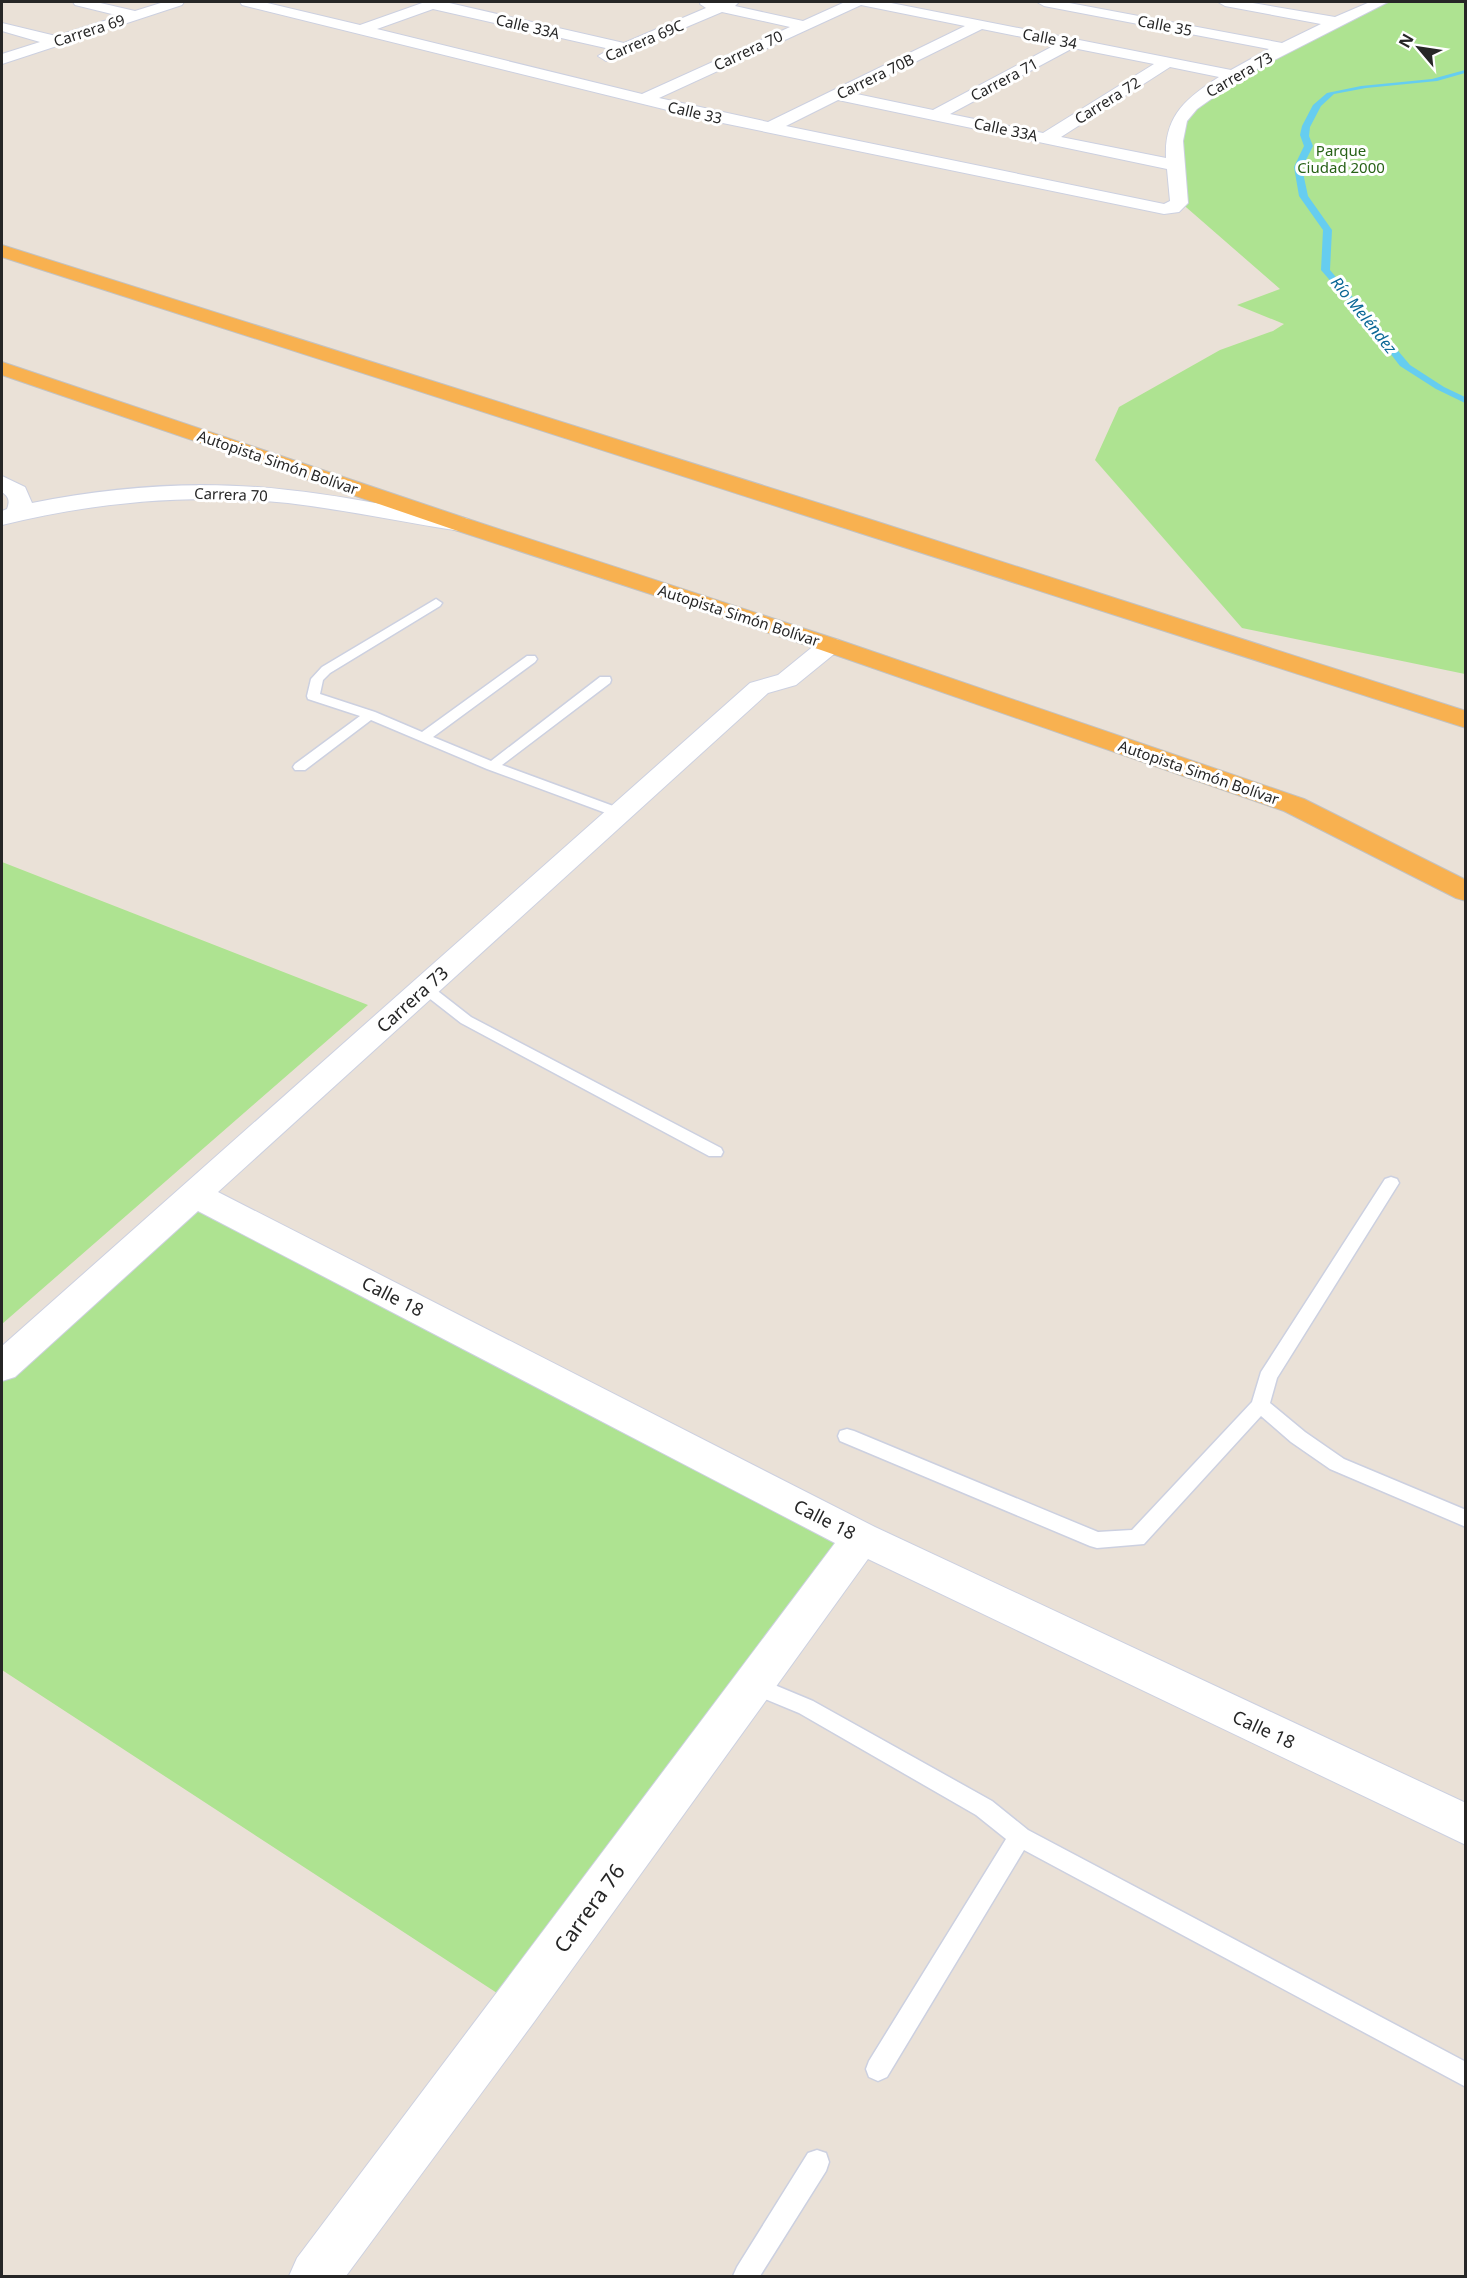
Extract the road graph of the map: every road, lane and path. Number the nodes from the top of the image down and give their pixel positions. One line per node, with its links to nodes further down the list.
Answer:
1 (80, 2): 20 (street)
2 (177, 2): 20 (street, Carrera 69)
3 (247, 2): 18 (street, Calle 33)
4 (315, 2): 18 (street)
5 (694, 2): 14 (street)
6 (856, 2): 23 (street, Carrera 70)
7 (867, 2): 22 (street, Calle 34)
8 (1044, 2): 30 (street, Calle 35)
9 (1225, 2): 17 (street)
10 (1294, 2): 15 (street); 19 (street)
11 (1374, 2): 16 (street)
12 (1381, 2): 19 (street, Carrera 73)
13 (435, 3): 25 (street); 29 (street, Calle 33A)
14 (726, 4): 23 (street); 29 (street, Carrera 69C)
15 (1318, 4)
16 (1340, 4)
17 (1277, 11): 21 (street); 26 (street)
18 (286, 12): 25 (street, Calle 33)
19 (1356, 13): 21 (street, Carrera 73)
20 (135, 15): 27 (street, Carrera 69)
21 (1337, 22): 26 (street, Carrera 73)
22 (981, 24): 28 (street, Calle 34); 37 (street, Carrera 70B)
23 (804, 25): 38 (street, Carrera 70)
24 (2, 27): 27 (street)
25 (361, 30): 36 (street, Calle 33)
26 (1307, 37): 30 (street, Carrera 73)
27 (56, 41): 31 (street, Carrera 69)
28 (1071, 43): 33 (street, Calle 34); 39 (street, Carrera 71)
29 (626, 48): 32 (street, Carrera 69C)
30 (1286, 48): 35 (street, Carrera 73)
31 (2, 59)
32 (595, 61)
33 (1168, 62): 35 (street, Calle 34); 41 (street, Carrera 72)
34 (575, 69): 36 (street)
35 (1233, 75): 42 (street, Carrera 73)
36 (555, 78): 38 (street, Calle 33)
37 (836, 95): 39 (street, Calle 33A); 40 (street, Carrera 70B)
38 (642, 100): 40 (street, Calle 33)
39 (936, 115): 41 (street, Calle 33A)
40 (769, 129): 43 (street, Calle 33)
41 (1047, 138): 42 (street, Calle 33A)
42 (1174, 165): 43 (street, Carrera 73)
43 (1179, 201)
44 (2, 251): 54 (highway)
45 (2, 368): 48 (highway, Autopista Simón Bolívar)
46 (2, 483): 47 (street)
47 (10, 515): 48 (street, Carrera 70)
48 (460, 524): 50 (highway, Autopista Simón Bolívar)
49 (436, 603): 53 (lane)
50 (830, 645): 58 (street, Carrera 73); 59 (highway, Autopista Simón Bolívar)
51 (531, 659): 55 (lane)
52 (605, 680): 56 (lane)
53 (370, 715): 55 (lane); 57 (lane)
54 (1466, 720)
55 (423, 738): 56 (lane)
56 (492, 766): 58 (lane)
57 (300, 767)
58 (620, 813): 62 (street, Carrera 73)
59 (1334, 823): 60 (highway); 61 (highway, Autopista Simón Bolívar)
60 (1466, 877)
61 (1466, 892)
62 (425, 988): 63 (lane); 65 (street, Carrera 73)
63 (715, 1152)
64 (1391, 1183): 67 (lane)
65 (194, 1194): 66 (street, Carrera 73); 70 (street, Calle 18)
66 (2, 1367)
67 (1260, 1405): 68 (lane); 69 (lane)
68 (847, 1436)
69 (1466, 1519)
70 (861, 1538): 71 (street, Carrera 76); 72 (street, Calle 18)
71 (753, 1686): 73 (lane); 77 (street, Carrera 76)
72 (1466, 1825)
73 (1020, 1837): 74 (lane); 75 (lane)
74 (878, 2069)
75 (1466, 2075)
76 (817, 2162): 78 (lane)
77 (315, 2277)
78 (746, 2277)

